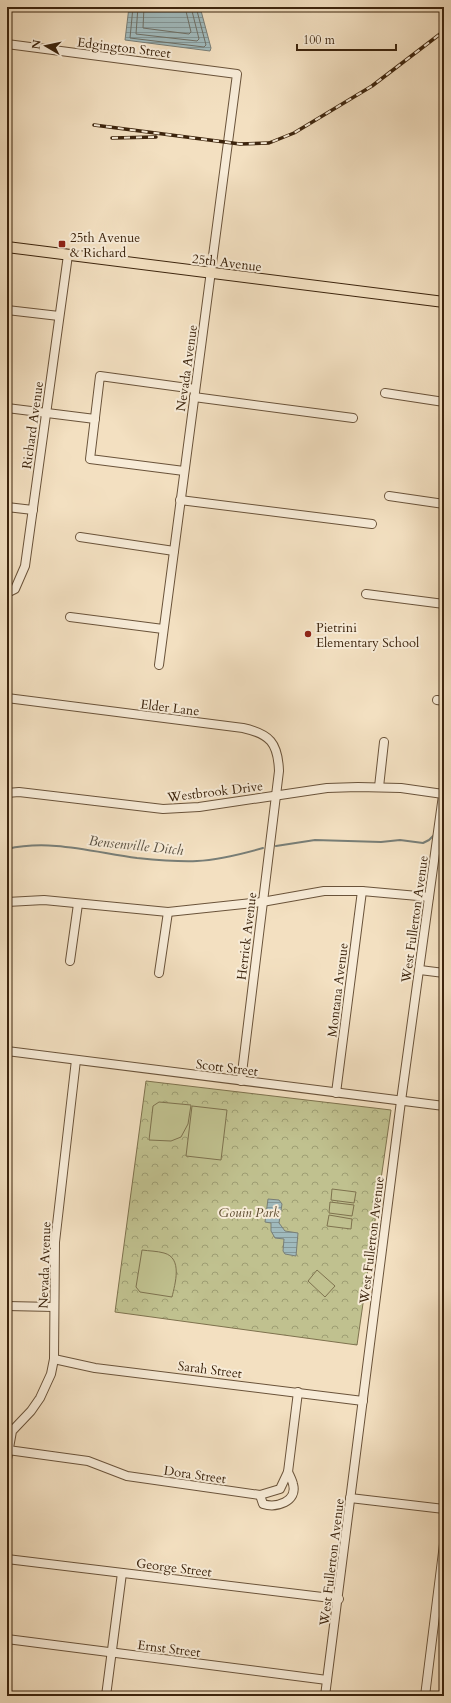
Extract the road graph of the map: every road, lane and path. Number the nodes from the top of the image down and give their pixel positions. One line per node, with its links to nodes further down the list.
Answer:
1 (7, 44): 2 (street, Edgington Street)
2 (237, 74): 5 (street, Nevada Avenue)
3 (7, 247): 4 (main road, 25th Avenue)
4 (68, 255): 5 (main road, 25th Avenue); 8 (street, Richard Avenue)
5 (211, 273): 6 (main road, 25th Avenue); 9 (street, Nevada Avenue)
6 (444, 302)
7 (7, 310): 8 (street)
8 (59, 316): 13 (street, Richard Avenue)
9 (195, 393): 14 (street); 15 (street); 16 (street, Nevada Avenue)
10 (385, 393): 11 (street)
11 (444, 402)
12 (7, 408): 13 (street)
13 (46, 413): 15 (street); 21 (street, Richard Avenue)
14 (353, 418)
15 (95, 419): 16 (street)
16 (184, 471): 18 (street, Nevada Avenue)
17 (389, 496): 19 (street)
18 (180, 500): 22 (street); 24 (street, Nevada Avenue)
19 (444, 504)
20 (7, 507): 21 (street)
21 (33, 510): 25 (street, Richard Avenue)
22 (372, 524)
23 (80, 537): 24 (street)
24 (174, 551): 29 (street, Nevada Avenue)
25 (7, 593)
26 (366, 594): 27 (street)
27 (444, 604)
28 (70, 617): 29 (street)
29 (163, 629): 30 (street, Nevada Avenue)
30 (159, 665)
31 (7, 698): 36 (street, Elder Lane)
32 (384, 742): 33 (street)
33 (379, 787): 34 (street, Westbrook Drive); 36 (street, Westbrook Drive)
34 (444, 791): 37 (street, West Fullerton Avenue)
35 (7, 793): 36 (street, Westbrook Drive)
36 (276, 795): 41 (street, Herrick Avenue)
37 (439, 840): 39 (street, West Fullerton Avenue)
38 (362, 891): 39 (street); 41 (street); 51 (street, Montana Avenue)
39 (429, 897): 45 (street, West Fullerton Avenue)
40 (7, 902): 42 (street)
41 (262, 902): 43 (street); 50 (street, Herrick Avenue)
42 (78, 904): 43 (street); 44 (street)
43 (168, 912): 46 (street)
44 (70, 961)
45 (420, 970): 47 (street); 52 (street, West Fullerton Avenue)
46 (159, 973)
47 (444, 973)
48 (7, 1051): 49 (street, Scott Street)
49 (76, 1060): 50 (street, Scott Street); 55 (street, Nevada Avenue)
50 (241, 1080): 51 (street, Scott Street)
51 (336, 1093): 52 (street, Scott Street)
52 (401, 1101): 53 (street, Scott Street); 58 (street, West Fullerton Avenue)
53 (444, 1106)
54 (7, 1306): 55 (street)
55 (54, 1308): 56 (street, Nevada Avenue)
56 (54, 1359): 57 (street, Sarah Street); 59 (street, Nevada Avenue)
57 (298, 1392): 58 (street, Sarah Street); 61 (street, Dora Street)
58 (363, 1401): 63 (street, West Fullerton Avenue)
59 (8, 1450): 60 (street, Nevada Avenue); 62 (street, Dora Street)
60 (7, 1459)
61 (288, 1472): 62 (street, Dora Street); 62 (street)
62 (260, 1495)
63 (350, 1498): 64 (street); 68 (street, West Fullerton Avenue)
64 (444, 1509)
65 (444, 1544): 74 (street)
66 (7, 1559): 67 (street, George Street)
67 (122, 1573): 68 (street, George Street); 70 (street)
68 (339, 1599): 71 (street, West Fullerton Avenue)
69 (7, 1639): 70 (street, Ernst Street)
70 (112, 1653): 71 (street, Ernst Street); 72 (street)
71 (328, 1680): 73 (street, West Fullerton Avenue)
72 (106, 1696)
73 (327, 1696)
74 (425, 1696)

